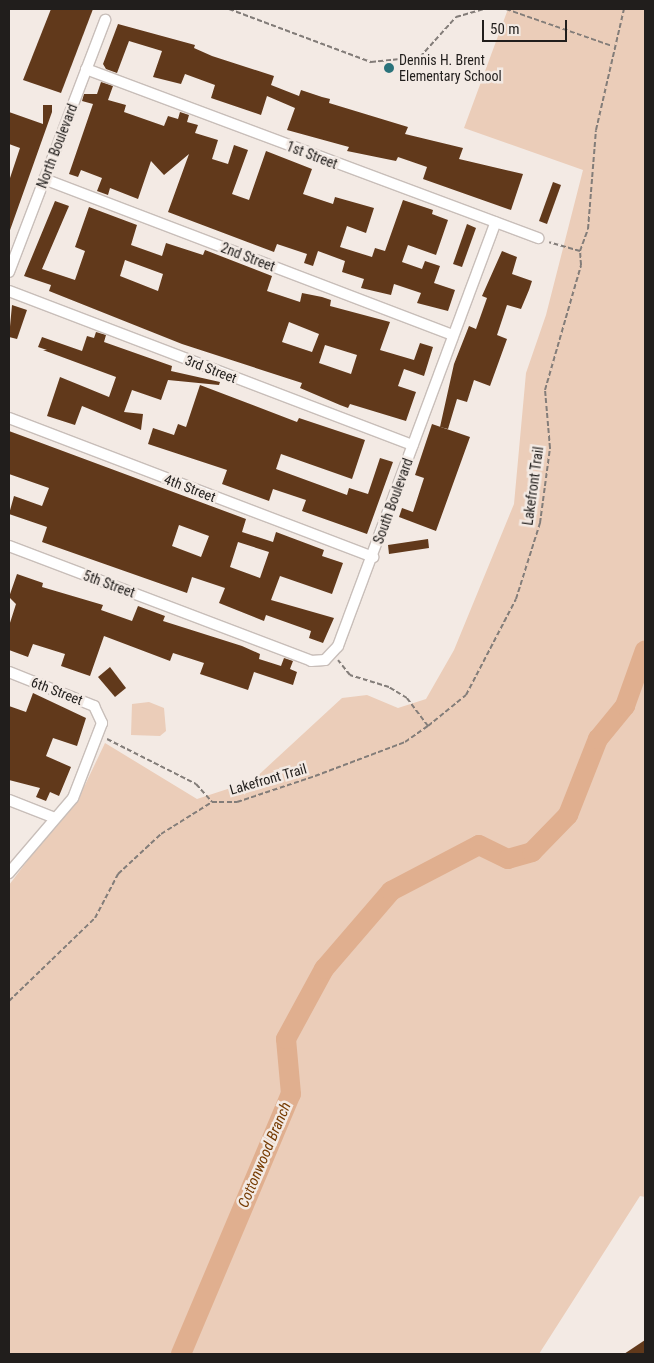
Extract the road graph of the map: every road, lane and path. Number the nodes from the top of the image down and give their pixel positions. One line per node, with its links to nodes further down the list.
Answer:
1 (229, 9): 2 (path)
2 (484, 9)
3 (506, 9): 6 (path)
4 (624, 9): 6 (path, Lakefront Trail)
5 (105, 20): 7 (street, North Boulevard)
6 (612, 46): 11 (path, Lakefront Trail)
7 (86, 69): 8 (street, North Boulevard); 9 (street, 1st Street)
8 (44, 179): 12 (street, North Boulevard); 14 (street, 2nd Street)
9 (496, 222): 10 (street, 1st Street); 14 (street, South Boulevard)
10 (539, 238): 11 (path)
11 (580, 251): 21 (path, Lakefront Trail)
12 (9, 272)
13 (9, 291): 16 (street, 3rd Street)
14 (452, 335): 16 (street, South Boulevard)
15 (9, 418): 18 (street, 4th Street)
16 (414, 445): 18 (street, South Boulevard)
17 (9, 546): 19 (street, 5th Street)
18 (373, 557): 19 (street, South Boulevard)
19 (332, 652): 21 (path)
20 (9, 672): 22 (street, 6th Street)
21 (428, 726): 24 (path, Lakefront Trail)
22 (97, 736): 24 (path); 25 (street)
23 (9, 800): 25 (street)
24 (212, 802): 27 (path)
25 (56, 818): 26 (street)
26 (9, 873)
27 (9, 1001)

